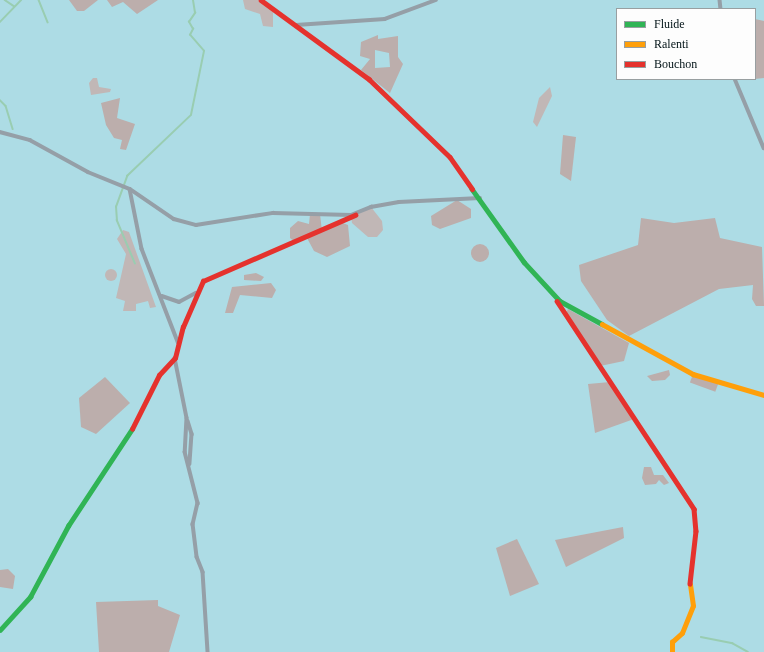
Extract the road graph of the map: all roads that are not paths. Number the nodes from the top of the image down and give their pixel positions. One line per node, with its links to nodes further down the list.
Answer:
1 (261, 0): 3 (street)
2 (436, 0): 3 (street)
3 (295, 25): 8 (street)
4 (735, 80): 6 (street)
5 (0, 132): 7 (street)
6 (764, 148)
7 (130, 189): 9 (street); 11 (street)
8 (480, 198): 9 (street); 12 (street)
9 (355, 215): 10 (street)
10 (196, 293): 11 (street); 13 (street)
11 (160, 294): 13 (street)
12 (556, 298): 15 (street); 20 (street)
13 (179, 343): 14 (street)
14 (175, 358): 16 (street); 18 (street)
15 (764, 395)
16 (187, 418): 17 (street); 17 (street)
17 (190, 467): 19 (street)
18 (0, 630)
19 (208, 652)
20 (672, 652)

